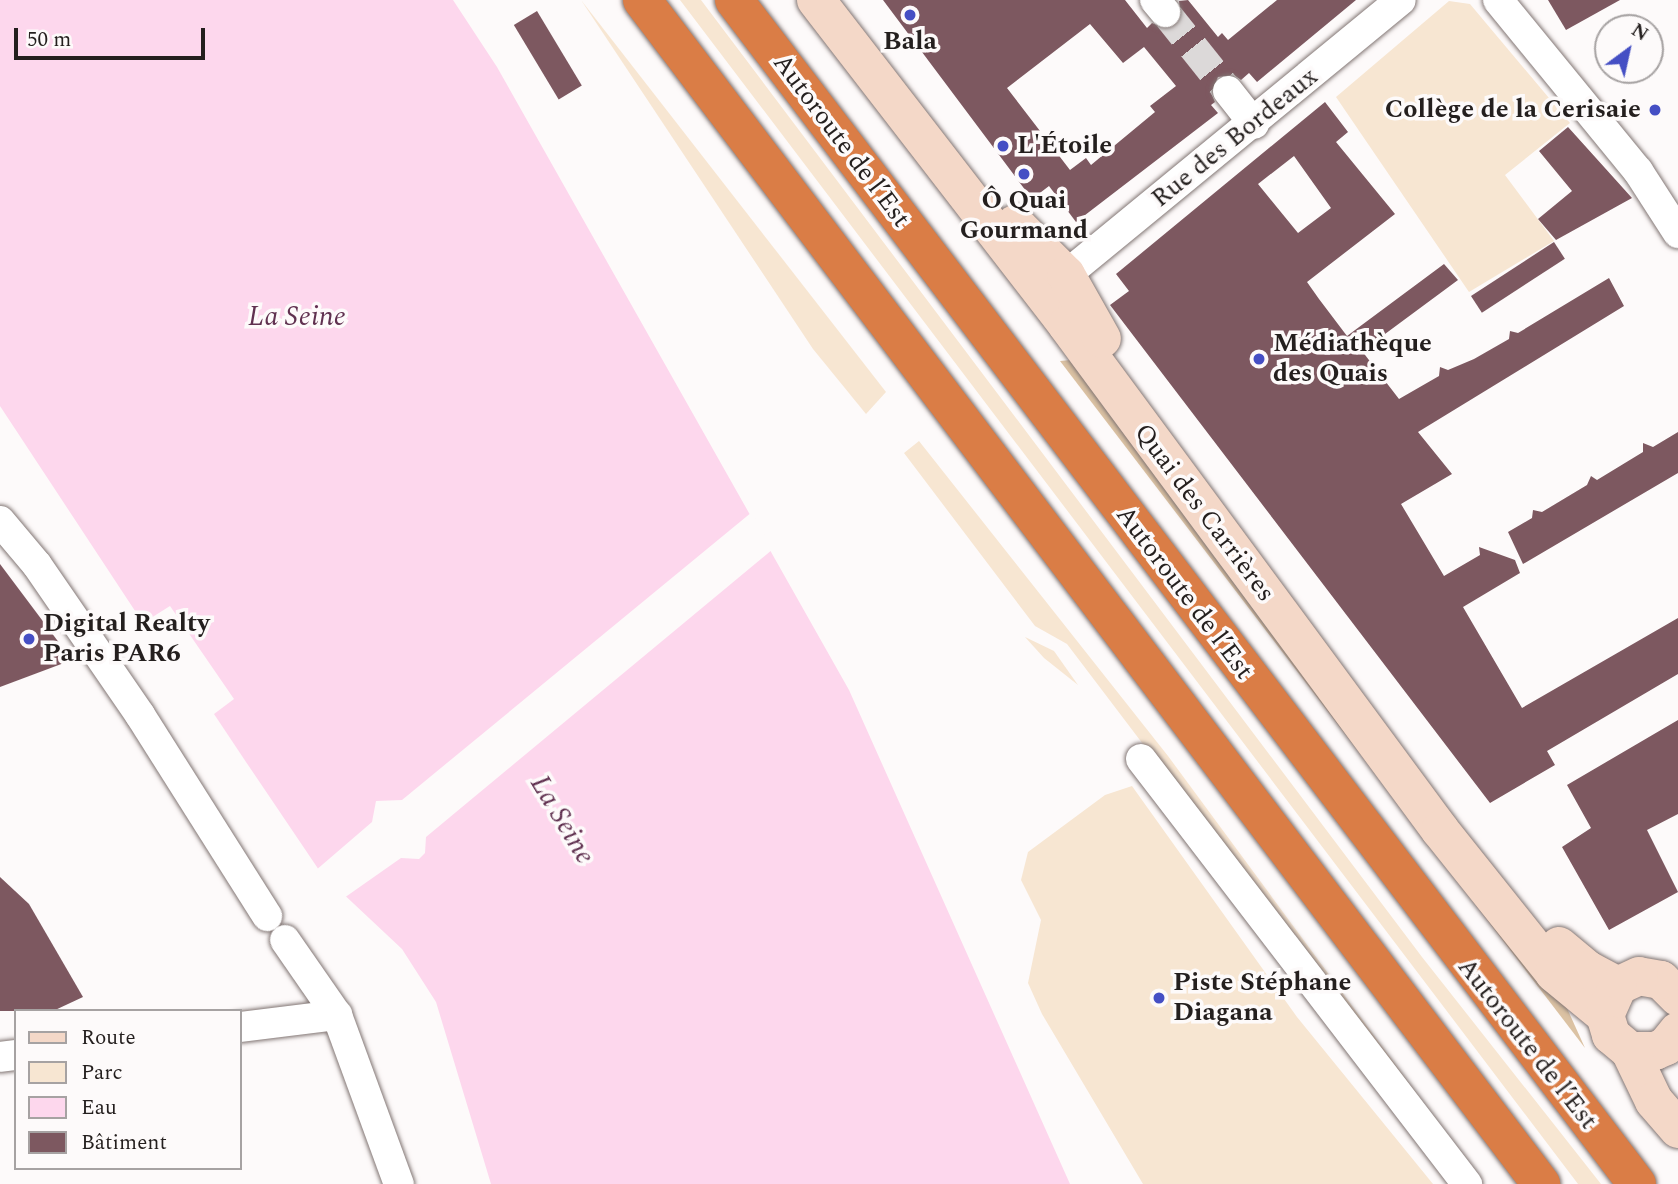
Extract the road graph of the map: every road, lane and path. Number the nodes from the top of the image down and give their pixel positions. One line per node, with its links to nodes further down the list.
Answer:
1 (642, 0): 24 (highway)
2 (734, 0): 25 (highway, Autoroute de l’Est)
3 (816, 0): 11 (main road, Quai des Carrières)
4 (833, 0): 11 (main road, Quai des Carrières)
5 (1401, 0): 8 (street, Rue des Bordeaux)
6 (1497, 0): 9 (street)
7 (1228, 90): 8 (street)
8 (1254, 124): 11 (street, Rue des Bordeaux)
9 (1669, 196): 10 (street)
10 (1678, 233)
11 (1057, 284): 17 (main road, Quai des Carrières)
12 (0, 521): 14 (street)
13 (1141, 759): 23 (street)
14 (267, 916)
15 (285, 940): 18 (street)
16 (1678, 997): 17 (main road)
17 (1611, 1000): 20 (main road)
18 (337, 1015): 19 (street); 22 (street)
19 (242, 1027)
20 (1663, 1050): 21 (main road)
21 (1678, 1129)
22 (399, 1184)
23 (1466, 1184)
24 (1541, 1184)
25 (1637, 1184)

